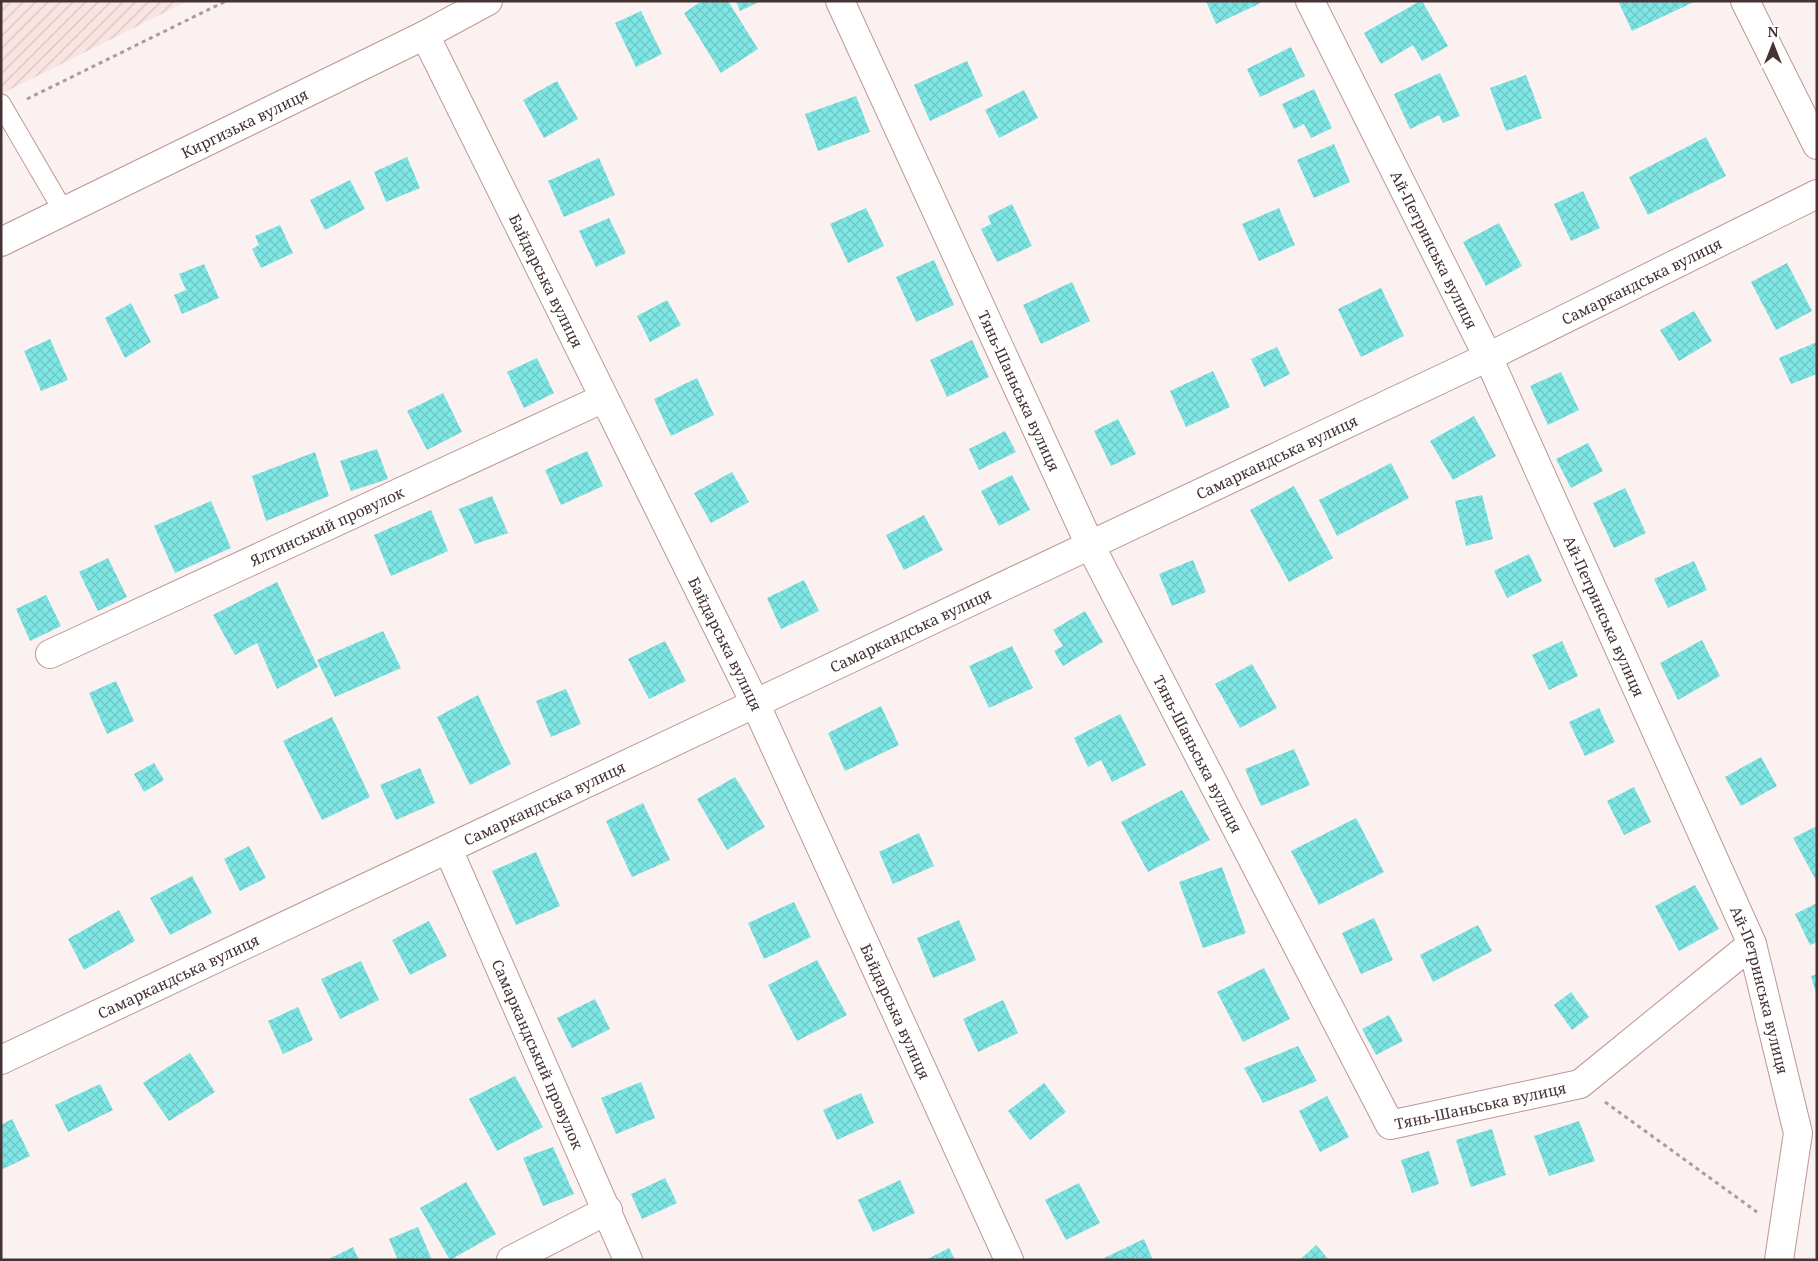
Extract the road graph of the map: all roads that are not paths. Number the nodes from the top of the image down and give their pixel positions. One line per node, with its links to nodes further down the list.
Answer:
1 (488, 1): 5 (street, Киргизька вулиця)
2 (840, 1): 13 (street, Тянь-Шаньська вулиця)
3 (1310, 1): 11 (street, Ай-Петринська вулиця)
4 (1745, 1): 7 (street)
5 (425, 35): 9 (street, Киргизька вулиця); 12 (street, Байдарська вулиця)
6 (3, 107): 9 (lane)
7 (1817, 145)
8 (1817, 194): 11 (street, Самаркандська вулиця)
9 (64, 212): 10 (street, Киргизька вулиця)
10 (1, 242)
11 (1488, 357): 13 (street, Самаркандська вулиця); 17 (street, Ай-Петринська вулиця)
12 (604, 398): 14 (street, Ялтинський провулок); 15 (street, Байдарська вулиця)
13 (1090, 545): 15 (street, Самаркандська вулиця); 17 (street, Тянь-Шаньська вулиця)
14 (50, 654)
15 (755, 703): 16 (street, Самаркандська вулиця); 22 (street, Байдарська вулиця)
16 (448, 848): 18 (street, Самаркандська вулиця); 19 (street, Самаркандський провулок)
17 (1752, 944): 23 (street, Ай-Петринська вулиця)
18 (1, 1060)
19 (608, 1210): 20 (street); 21 (street, Самаркандський провулок)
20 (510, 1260)
21 (628, 1260)
22 (1009, 1260)
23 (1779, 1260)

